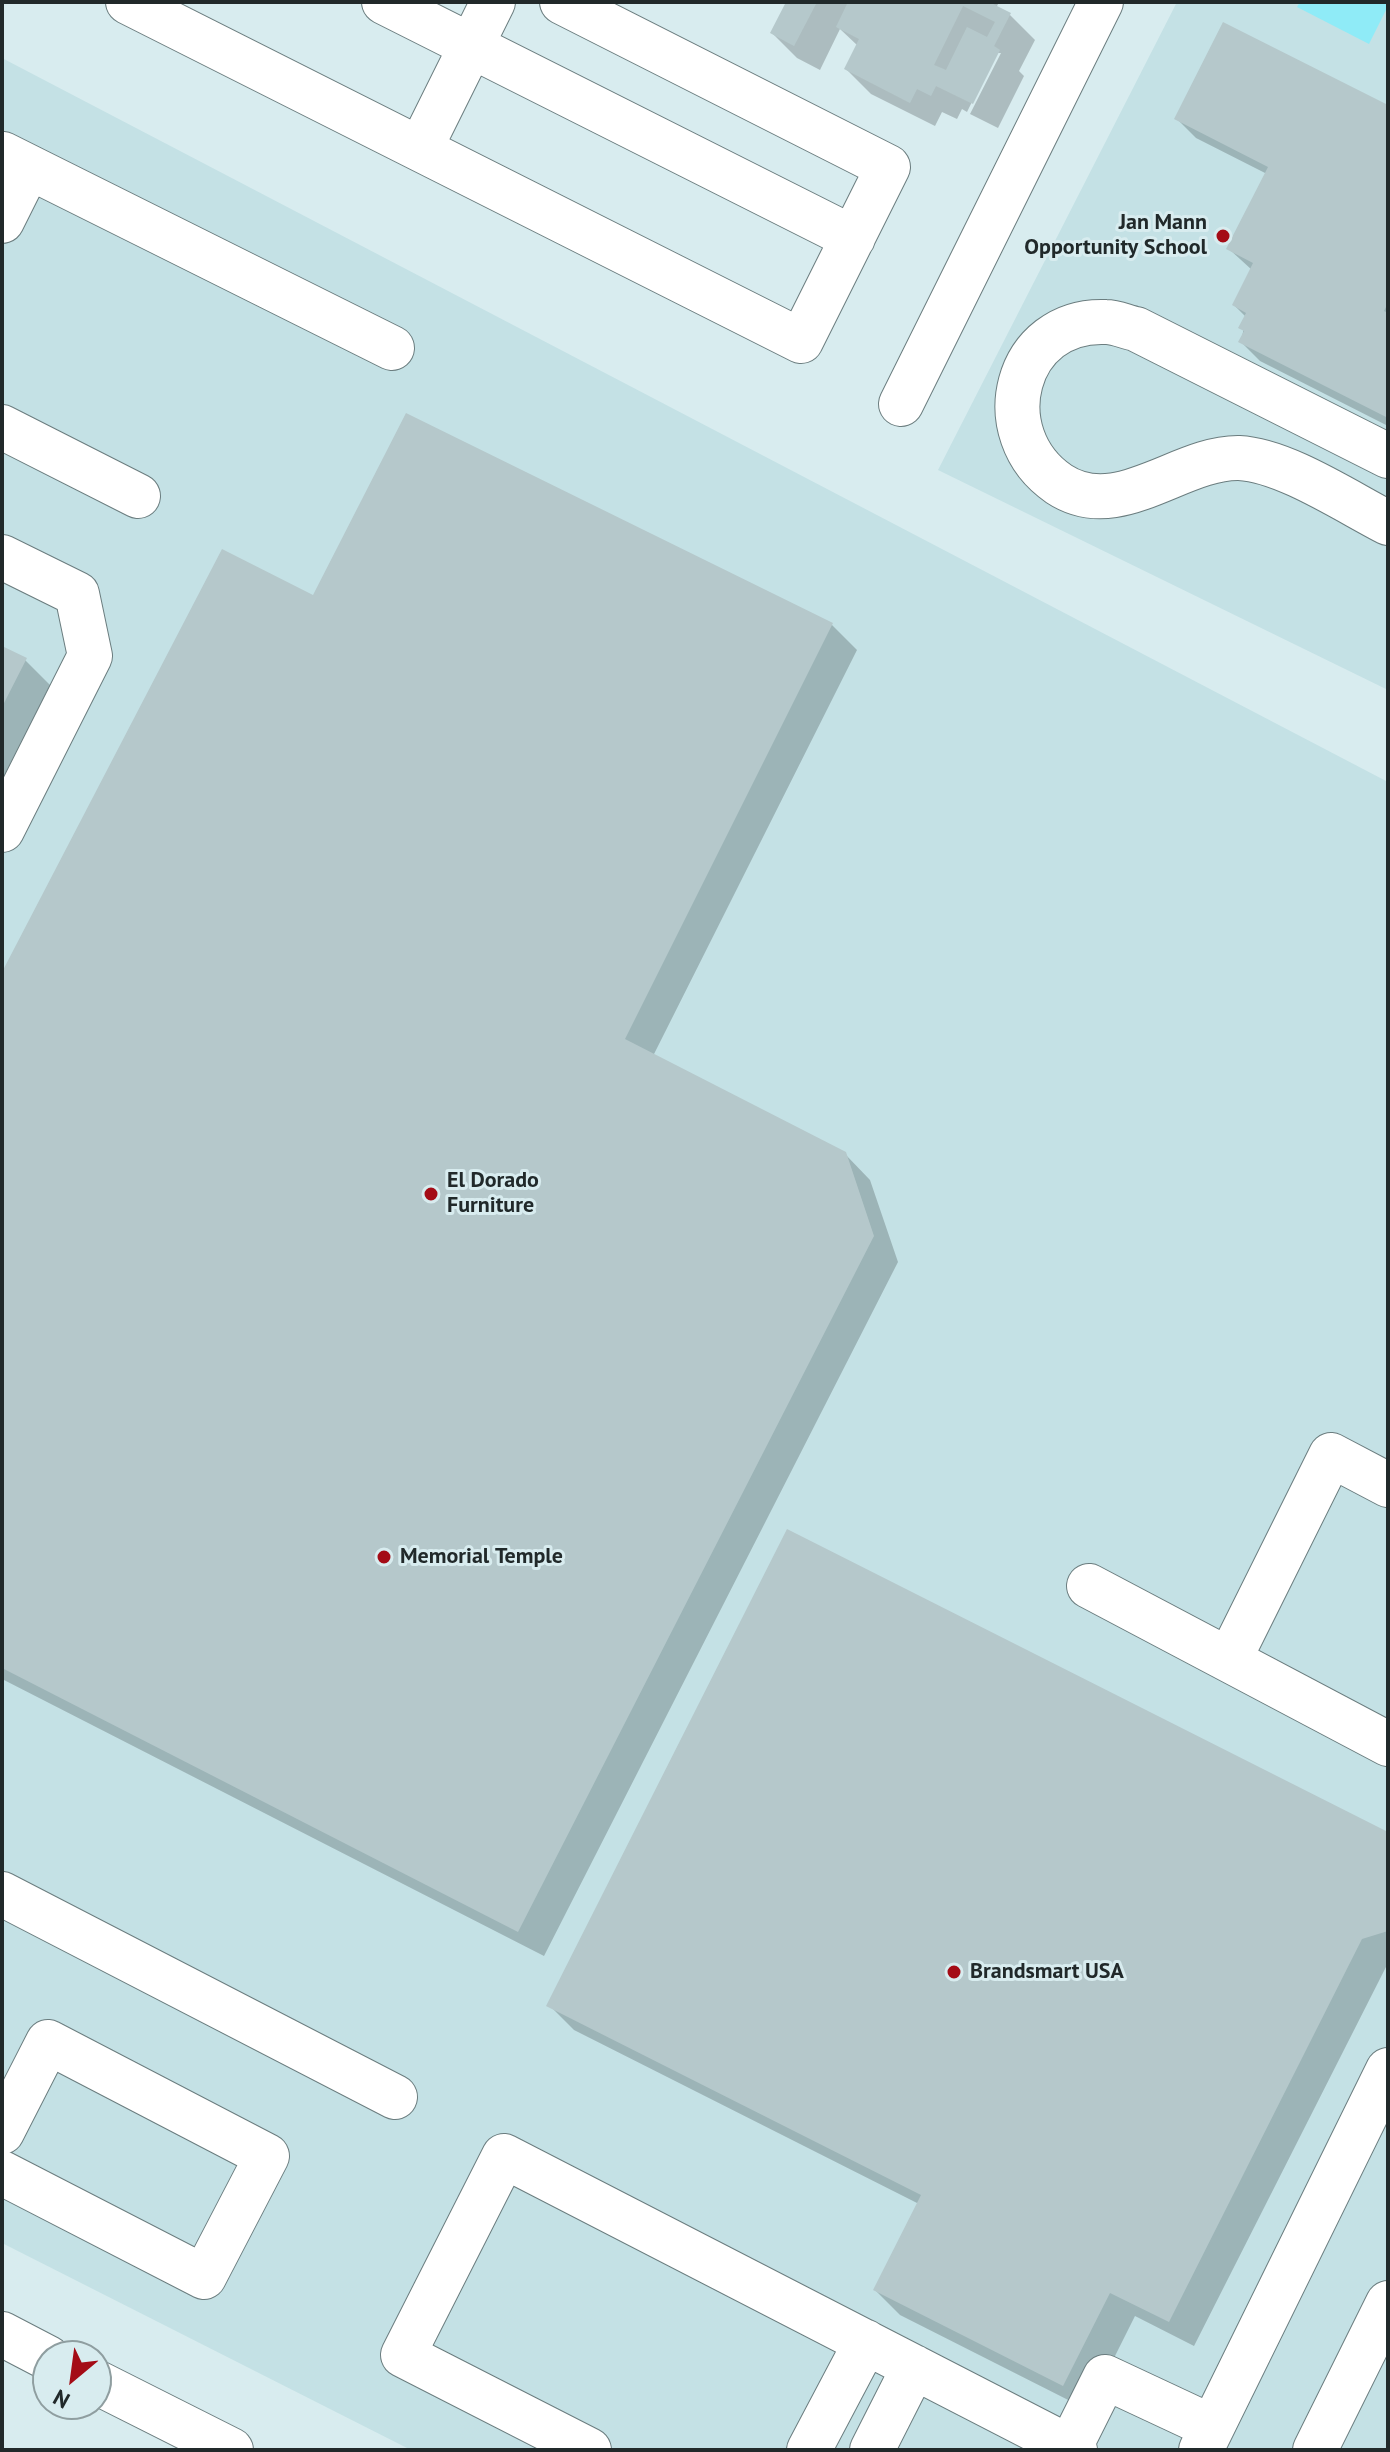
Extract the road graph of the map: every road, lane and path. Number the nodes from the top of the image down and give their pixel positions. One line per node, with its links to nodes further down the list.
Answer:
1 (128, 2): 7 (street)
2 (384, 2): 6 (street)
3 (493, 2): 6 (street)
4 (562, 2): 10 (street)
5 (1101, 2): 12 (street)
6 (472, 46): 7 (street); 10 (street)
7 (420, 149): 10 (street)
8 (15, 160): 9 (street); 11 (street)
9 (2, 221)
10 (853, 238)
11 (392, 348)
12 (901, 404)
13 (2, 427): 15 (street)
14 (1388, 456): 16 (street)
15 (138, 496)
16 (1388, 523)
17 (2, 557): 18 (street)
18 (2, 830)
19 (1388, 1485): 21 (street)
20 (1089, 1586): 21 (street)
21 (1229, 1660): 22 (street)
22 (1388, 1744)
23 (2, 1894): 25 (street)
24 (1388, 2070): 34 (street)
25 (395, 2097)
26 (2, 2132): 27 (street)
27 (2, 2173)
28 (1388, 2303): 40 (street)
29 (2, 2334): 31 (street)
30 (866, 2342): 32 (street); 37 (street); 38 (street)
31 (32, 2350)
32 (914, 2367): 35 (street); 39 (street)
33 (112, 2390): 36 (street)
34 (1206, 2439): 35 (street)
35 (1072, 2449)
36 (231, 2450)
37 (589, 2450)
38 (809, 2450)
39 (872, 2450)
40 (1315, 2450)

